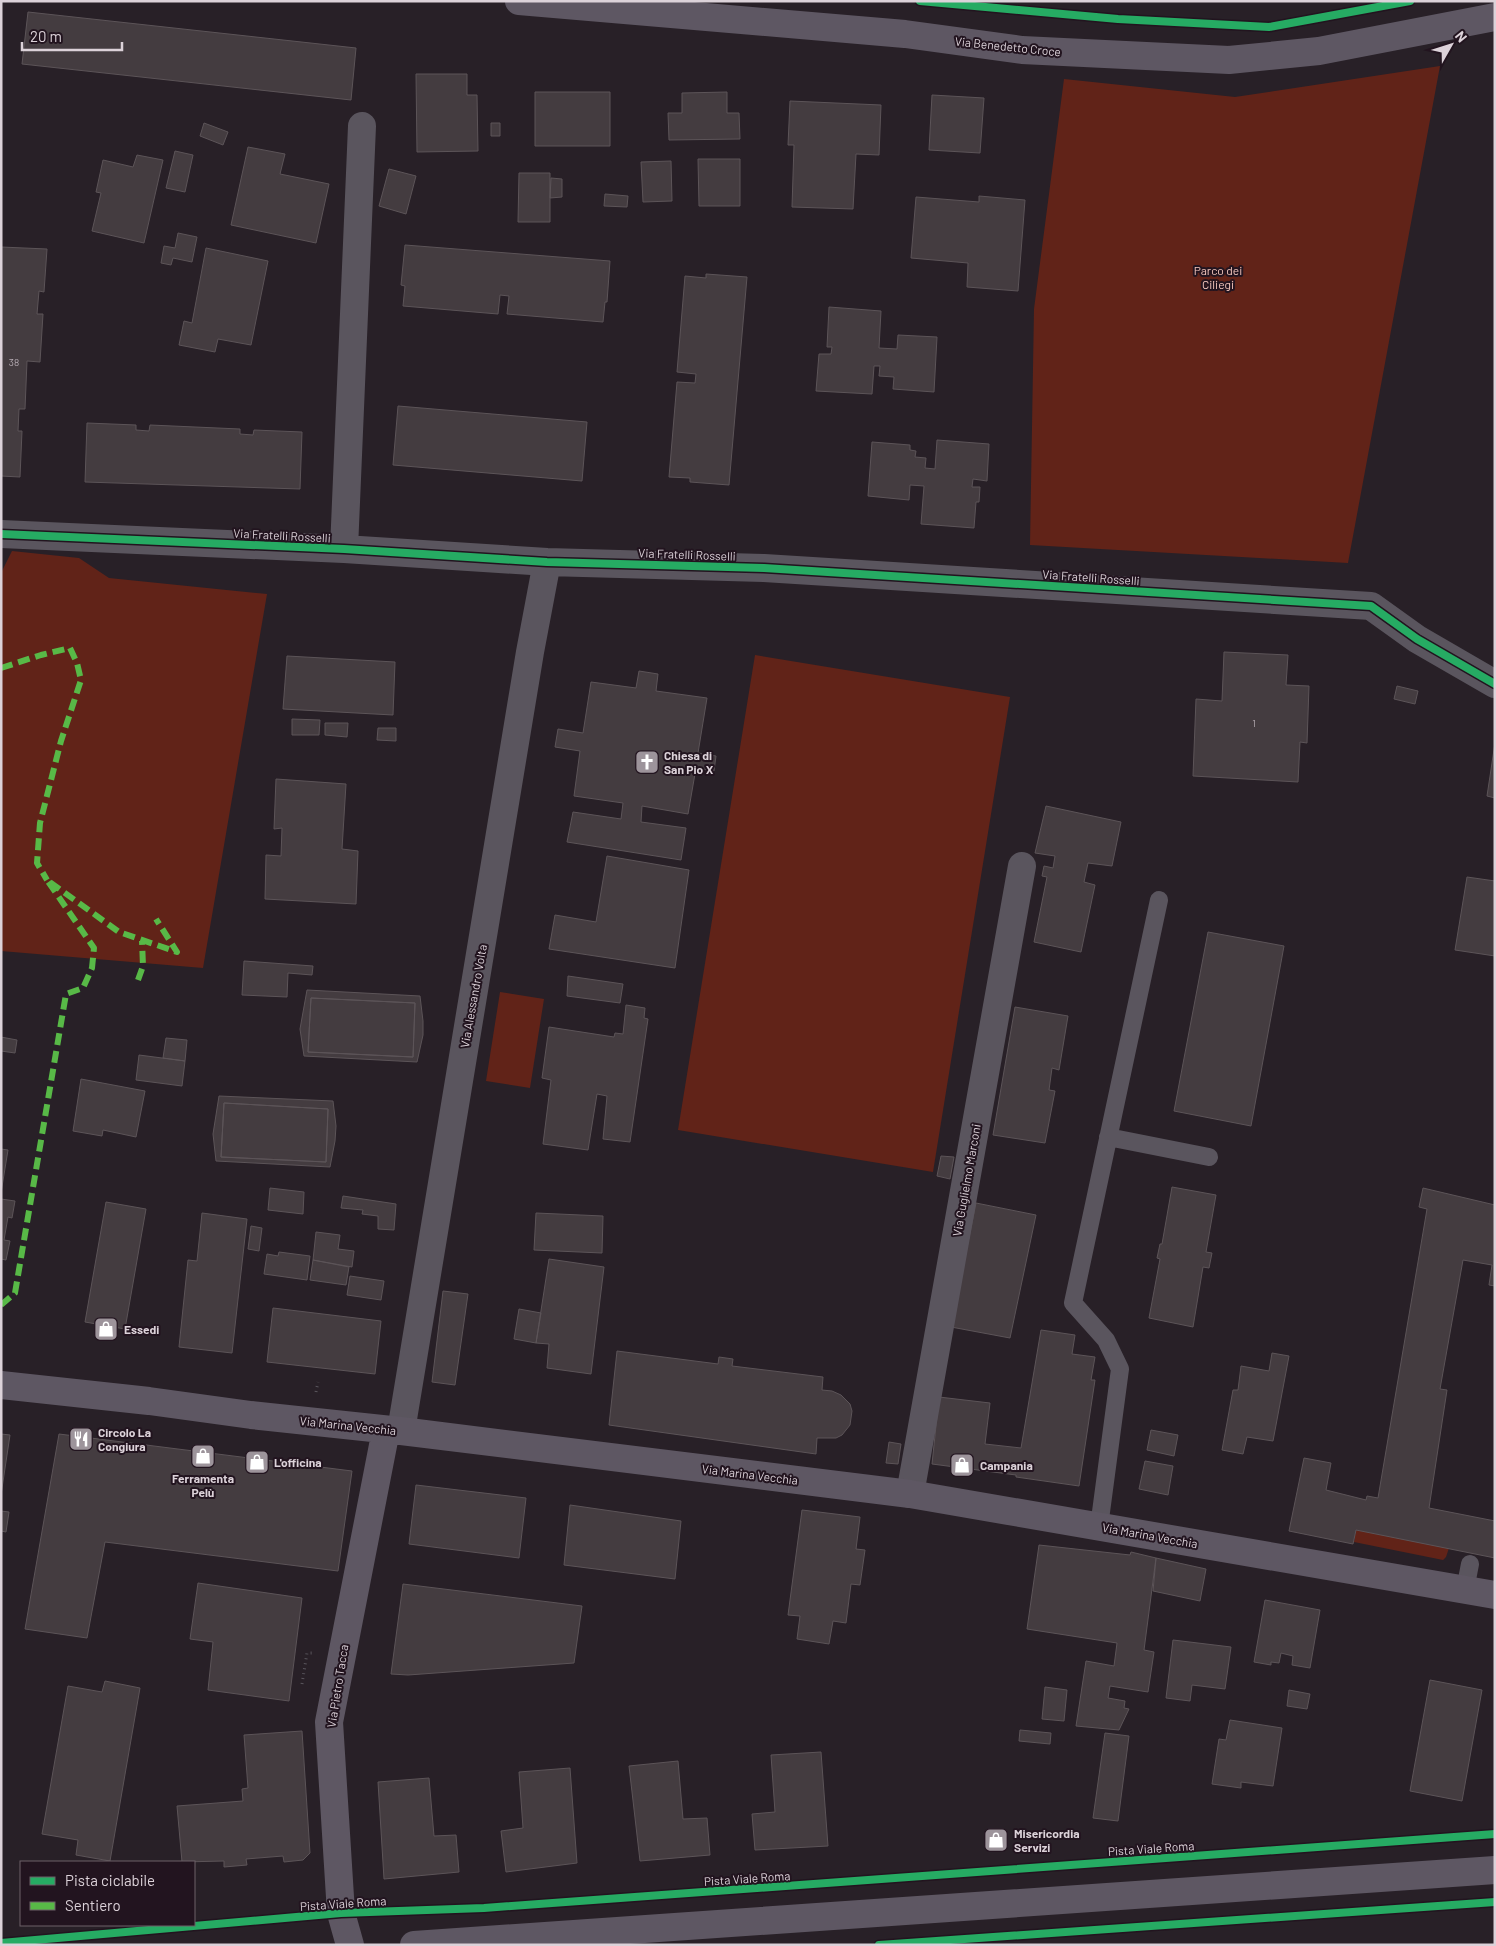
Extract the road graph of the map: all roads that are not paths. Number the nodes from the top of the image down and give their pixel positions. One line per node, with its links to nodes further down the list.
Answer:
1 (519, 1): 2 (main road, Via Benedetto Croce)
2 (1495, 17)
3 (362, 126): 5 (street, Via Fratelli Rosselli)
4 (1, 534): 5 (street, Via Fratelli Rosselli)
5 (344, 549): 6 (street, Via Fratelli Rosselli)
6 (547, 562): 7 (street, Via Fratelli Rosselli); 13 (street, Via Alessandro Volta)
7 (1495, 684)
8 (1022, 866): 14 (street, Via Guglielmo Marconi)
9 (1159, 900): 10 (lane)
10 (1108, 1137): 11 (lane); 15 (lane)
11 (1209, 1157)
12 (1, 1385): 13 (main road, Via Marina Vecchia)
13 (394, 1430): 14 (main road, Via Marina Vecchia); 18 (main road, Via Pietro Tacca)
14 (910, 1494): 15 (main road, Via Marina Vecchia)
15 (1098, 1527): 16 (main road, Via Marina Vecchia)
16 (1495, 1595)
17 (1495, 1870): 19 (main road)
18 (350, 1945)
19 (414, 1945)

